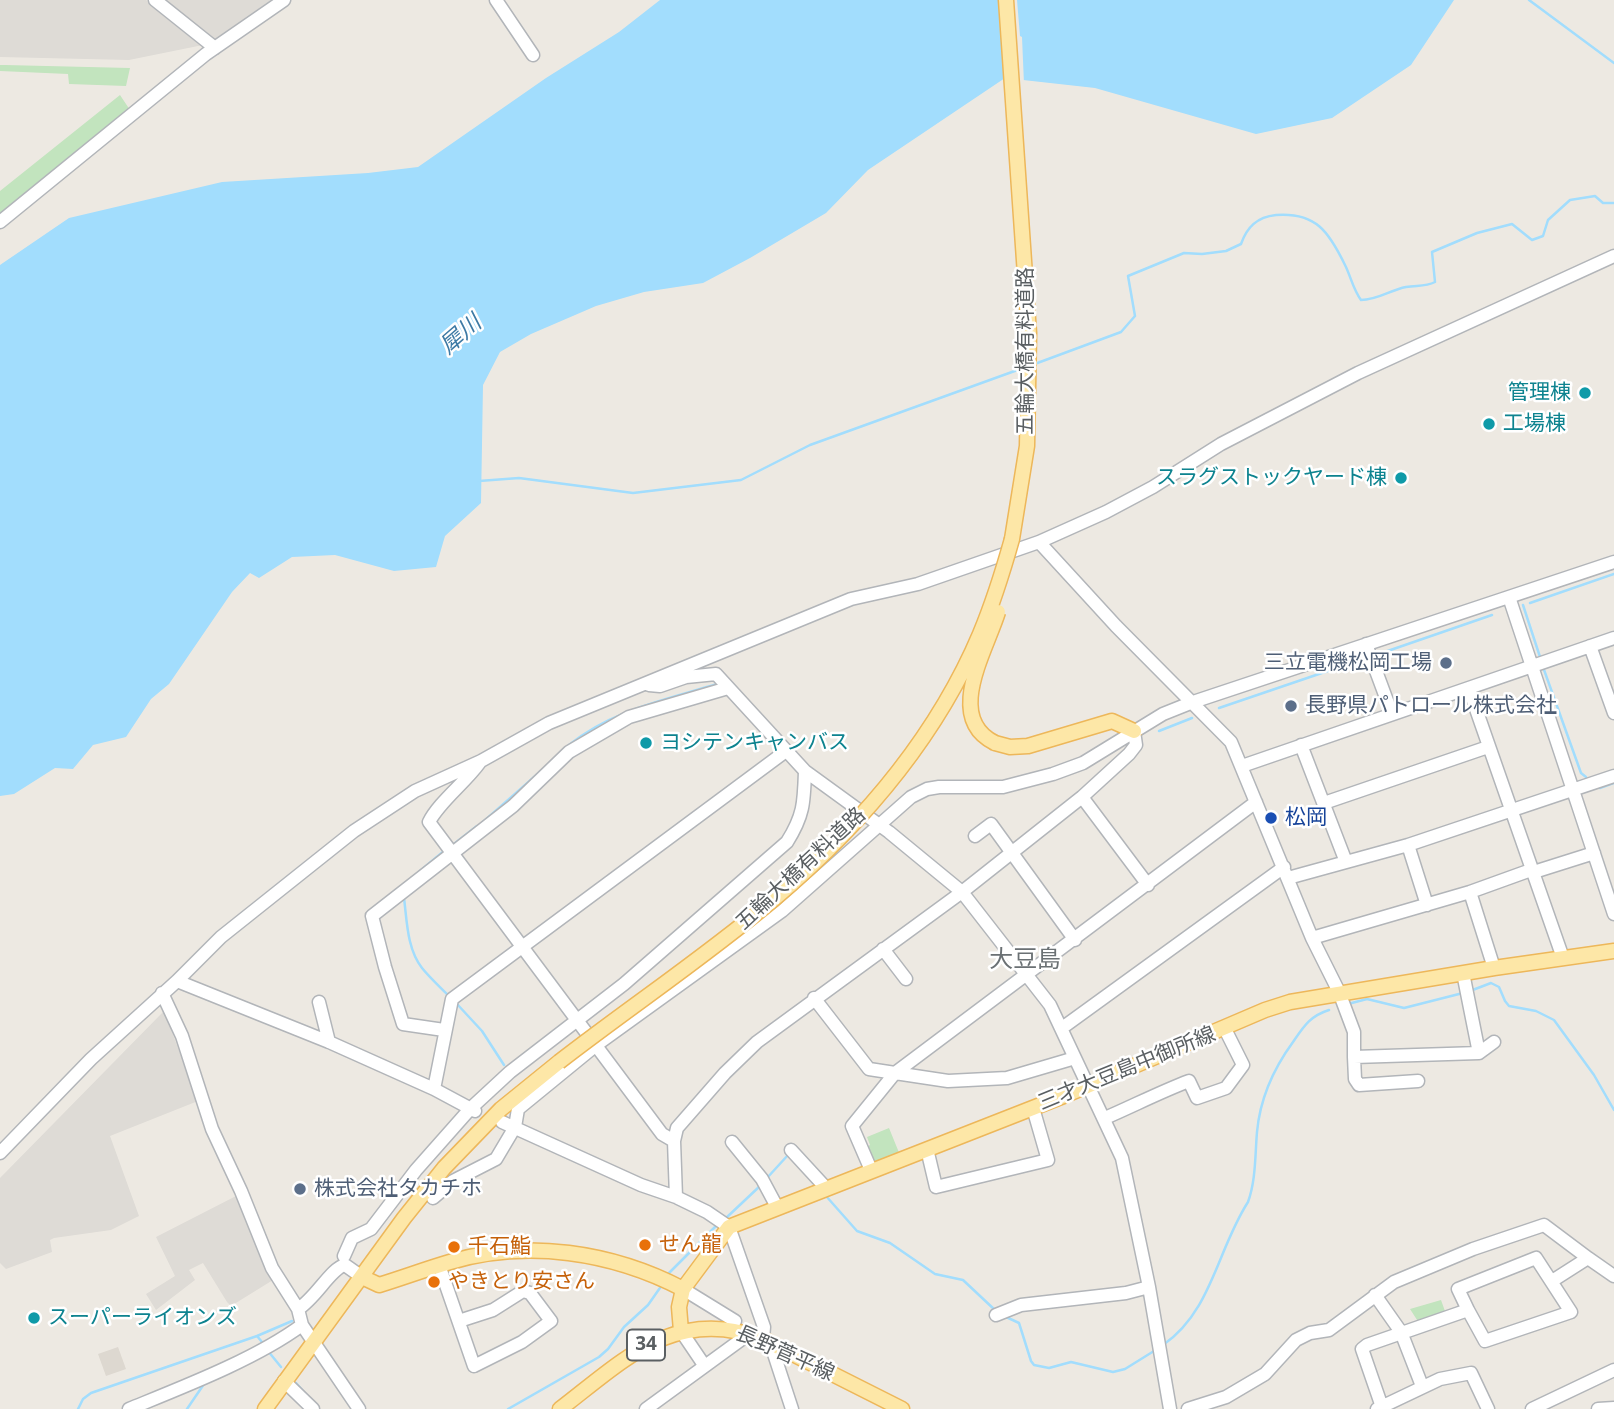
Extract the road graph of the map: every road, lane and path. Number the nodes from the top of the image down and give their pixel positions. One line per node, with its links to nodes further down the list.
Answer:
1 (155, 0): 5 (street)
2 (284, 0): 5 (street)
3 (496, 0): 6 (street)
4 (1006, 0): 9 (main road, 五輪大橋有料道路)
5 (215, 48): 7 (street)
6 (533, 55)
7 (0, 222)
8 (1614, 256): 10 (street)
9 (1012, 539): 23 (main road, bridge); 99 (main road, 五輪大橋有料道路, bridge)
10 (1039, 542): 17 (street); 20 (street)
11 (1614, 562): 12 (street)
12 (1509, 597): 14 (street); 16 (street)
13 (1614, 638): 15 (street)
14 (1366, 644): 20 (street); 22 (street)
15 (1590, 646): 16 (street); 21 (street)
16 (1534, 666): 19 (street); 31 (street)
17 (641, 684): 18 (street); 27 (street)
18 (728, 688): 26 (street); 41 (street)
19 (1469, 689): 22 (street); 25 (street)
20 (1193, 702): 23 (street); 28 (street)
21 (1614, 711)
22 (1392, 713): 24 (street)
23 (1134, 731): 32 (street); 36 (street)
24 (1301, 745): 28 (street); 34 (street)
25 (1488, 747): 34 (street); 35 (street)
26 (786, 751): 29 (street); 52 (street)
27 (481, 761): 41 (street); 60 (street)
28 (1242, 766): 33 (street)
29 (805, 771): 36 (street); 65 (street)
30 (1614, 776): 31 (street)
31 (1574, 789): 35 (street); 40 (street)
32 (1082, 797): 39 (street); 45 (street)
33 (1256, 802): 44 (street); 45 (street)
34 (1324, 803): 42 (street)
35 (1510, 810): 38 (street); 43 (street)
36 (878, 825): 46 (street); 71 (street)
37 (975, 836): 39 (street)
38 (1408, 845): 42 (street); 48 (street)
39 (1012, 852): 46 (street); 51 (street)
40 (1594, 853): 43 (street); 49 (street)
41 (453, 854): 52 (street); 68 (street)
42 (1346, 862): 44 (street)
43 (1531, 870): 47 (street); 55 (street)
44 (1286, 872): 50 (street); 66 (street)
45 (1148, 884): 51 (street)
46 (962, 892): 53 (street); 58 (street)
47 (1470, 892): 48 (street); 56 (street)
48 (1427, 905): 50 (street)
49 (1614, 914)
50 (1312, 938): 61 (street)
51 (1075, 940): 58 (street)
52 (522, 947): 65 (street); 68 (street)
53 (883, 948): 59 (street); 63 (street)
54 (1614, 951): 55 (main road, 三才大豆島中御所線)
55 (1563, 958): 56 (main road, 三才大豆島中御所線)
56 (1494, 968): 57 (main road, 三才大豆島中御所線)
57 (1464, 973): 61 (main road, 三才大豆島中御所線); 72 (street)
58 (1027, 974): 66 (street); 75 (street)
59 (906, 979)
60 (177, 981): 62 (street); 70 (street)
61 (1339, 992): 67 (main road, 三才大豆島中御所線); 74 (street)
62 (162, 993): 88 (street); 105 (street)
63 (814, 998): 75 (street); 84 (street)
64 (319, 1002): 70 (street)
65 (576, 1020): 71 (street); 80 (street)
66 (1062, 1028): 73 (street)
67 (1225, 1029): 77 (main road, 三才大豆島中御所線); 81 (street)
68 (444, 1030): 78 (street)
69 (1494, 1041): 72 (street)
70 (329, 1042): 78 (street)
71 (595, 1046): 83 (street); 84 (street)
72 (1479, 1053): 74 (street)
73 (1075, 1058): 75 (street); 77 (street)
74 (1354, 1058): 76 (street)
75 (895, 1073): 89 (street)
76 (1418, 1081)
77 (1088, 1086): 79 (main road, 三才大豆島中御所線); 81 (street)
78 (434, 1089): 80 (street)
79 (1033, 1108): 86 (main road, 三才大豆島中御所線); 86 (street)
80 (472, 1110): 95 (street)
81 (1105, 1118): 101 (street)
82 (502, 1122): 83 (street)
83 (515, 1127): 91 (street); 92 (street)
84 (674, 1142): 91 (street)
85 (732, 1142): 93 (street)
86 (927, 1149): 89 (main road, 三才大豆島中御所線)
87 (791, 1150): 90 (street)
88 (0, 1153)
89 (871, 1170): 90 (main road, 三才大豆島中御所線)
90 (826, 1188): 93 (main road, 三才大豆島中御所線)
91 (676, 1196): 94 (street)
92 (433, 1198)
93 (777, 1207): 94 (main road, 三才大豆島中御所線)
94 (729, 1227): 102 (main road); 114 (street)
95 (344, 1256): 99 (street); 104 (street)
96 (1588, 1258): 98 (street); 100 (street); 103 (street)
97 (439, 1265): 99 (main road); 102 (main road); 108 (street)
98 (1614, 1276)
99 (362, 1277): 104 (street); 115 (main road)
100 (1552, 1281): 106 (street); 106 (street)
101 (1149, 1287): 107 (street); 131 (street)
102 (683, 1289): 109 (street); 111 (main road)
103 (1375, 1295): 112 (street); 132 (street)
104 (314, 1296): 105 (street)
105 (298, 1309): 110 (street)
106 (1468, 1310): 112 (street)
107 (1000, 1313)
108 (459, 1321): 108 (street)
109 (735, 1321)
110 (302, 1325): 115 (street); 123 (street)
111 (681, 1331): 114 (main road, 長野菅平線 / 34); 117 (street); 127 (main road, 長野菅平線 / 34)
112 (1401, 1332): 120 (street); 121 (street)
113 (742, 1339): 117 (street)
114 (762, 1339): 116 (main road, 長野菅平線 / 34)
115 (313, 1341): 119 (main road); 126 (street)
116 (776, 1346): 129 (street); 130 (main road, 長野菅平線 / 34)
117 (704, 1365): 128 (street)
118 (1614, 1370): 134 (street)
119 (284, 1381): 124 (main road); 125 (street)
120 (1422, 1386): 121 (street); 133 (street)
121 (1379, 1408)
122 (1614, 1408): 135 (street)
123 (129, 1409)
124 (265, 1409)
125 (313, 1409)
126 (359, 1409)
127 (560, 1409)
128 (646, 1409)
129 (792, 1409)
130 (902, 1409)
131 (1170, 1409)
132 (1188, 1409)
133 (1488, 1409)
134 (1532, 1409)
135 (1598, 1409)

